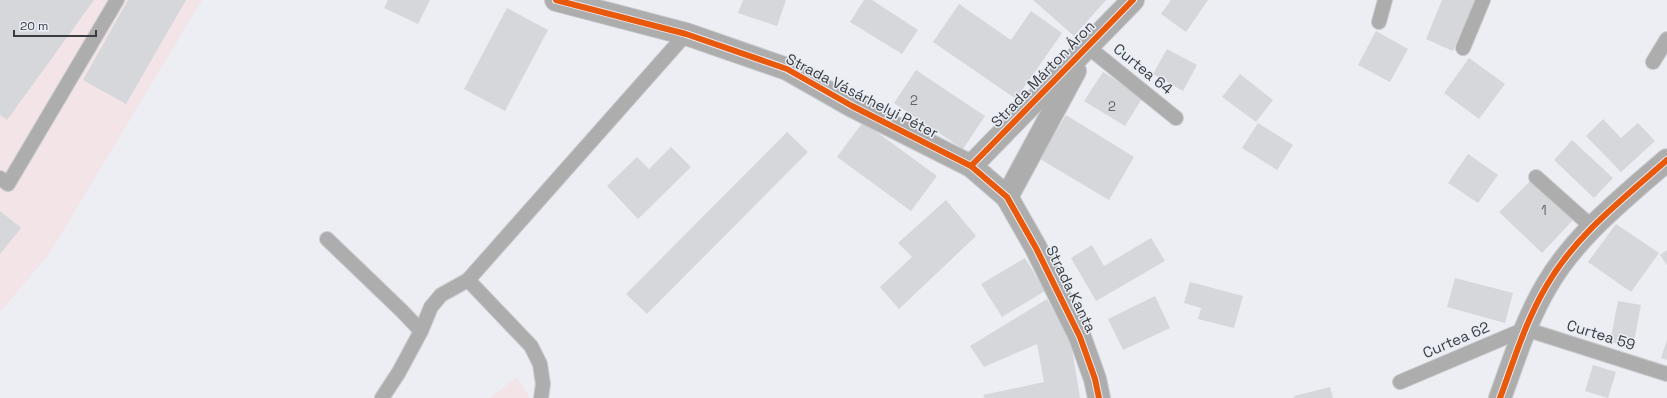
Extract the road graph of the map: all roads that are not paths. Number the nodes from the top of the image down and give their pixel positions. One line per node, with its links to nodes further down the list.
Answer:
1 (117, 0): 16 (lane)
2 (556, 0): 7 (street, Strada Vásárhelyi Péter)
3 (1133, 0): 9 (street, Strada Márton Áron)
4 (1385, 0): 6 (lane)
5 (1483, 0): 10 (lane)
6 (1379, 22)
7 (686, 34): 14 (street, Strada Vásárhelyi Péter); 20 (lane)
8 (1667, 40): 11 (lane)
9 (1088, 47): 12 (lane, Curtea 64); 14 (street, Strada Márton Áron); 17 (street, Strada Márton Áron)
10 (1463, 48)
11 (1653, 62)
12 (1176, 118)
13 (1667, 160): 18 (street)
14 (971, 166): 17 (street, Strada Vásárhelyi Péter)
15 (1536, 177): 18 (lane)
16 (0, 178)
17 (1007, 197): 27 (street, Strada Kanta)
18 (1592, 227): 21 (street)
19 (327, 239): 22 (lane)
20 (468, 280): 22 (lane); 26 (lane)
21 (1525, 329): 23 (lane, Curtea 59); 24 (lane, Curtea 62); 28 (street)
22 (421, 331): 25 (lane)
23 (1667, 374)
24 (1400, 382)
25 (382, 398)
26 (541, 398)
27 (1099, 398)
28 (1500, 398)

